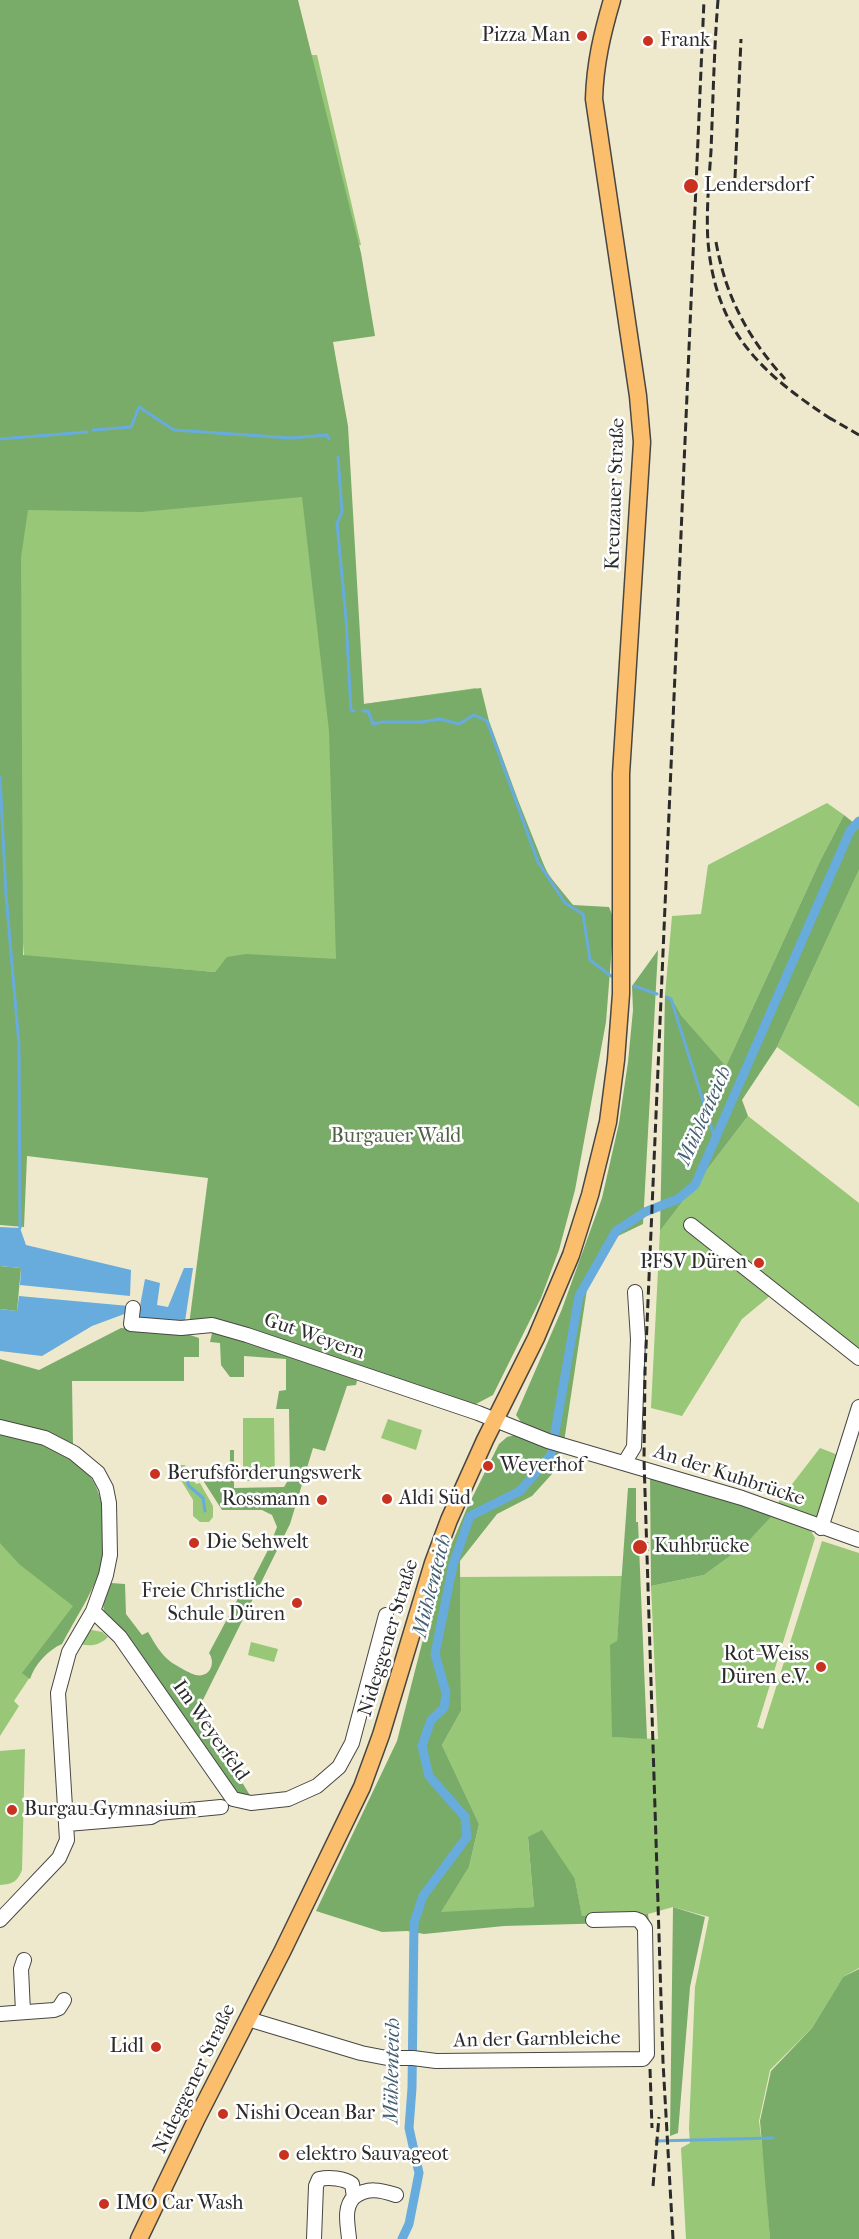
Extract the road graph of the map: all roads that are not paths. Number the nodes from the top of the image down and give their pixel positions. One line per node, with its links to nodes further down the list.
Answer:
1 (612, 0): 2 (main road, Kreuzauer Straße)
2 (621, 994): 8 (main road, Nideggener Straße)
3 (691, 1226): 6 (street)
4 (635, 1292): 10 (street, An der Kuhbrücke)
5 (133, 1308): 8 (street, Gut Weyern)
6 (859, 1358)
7 (859, 1407): 11 (street, An der Kuhbrücke)
8 (496, 1420): 10 (street, An der Kuhbrücke); 23 (main road, Nideggener Straße)
9 (0, 1427): 13 (street)
10 (625, 1462): 11 (street, An der Kuhbrücke)
11 (821, 1528): 12 (street, An der Kuhbrücke)
12 (859, 1540)
13 (93, 1611): 14 (street, Im Weyerfeld); 16 (street)
14 (386, 1615)
15 (221, 1807): 16 (street)
16 (67, 1824): 17 (street)
17 (0, 1920)
18 (593, 1920): 23 (street, An der Garnbleiche)
19 (24, 1960): 21 (street)
20 (64, 2000): 21 (street)
21 (23, 2012): 22 (street)
22 (0, 2014)
23 (248, 2019): 26 (main road, Nideggener Straße)
24 (396, 2195): 25 (street)
25 (354, 2197): 27 (street); 28 (street)
26 (140, 2239)
27 (314, 2239)
28 (350, 2239)

